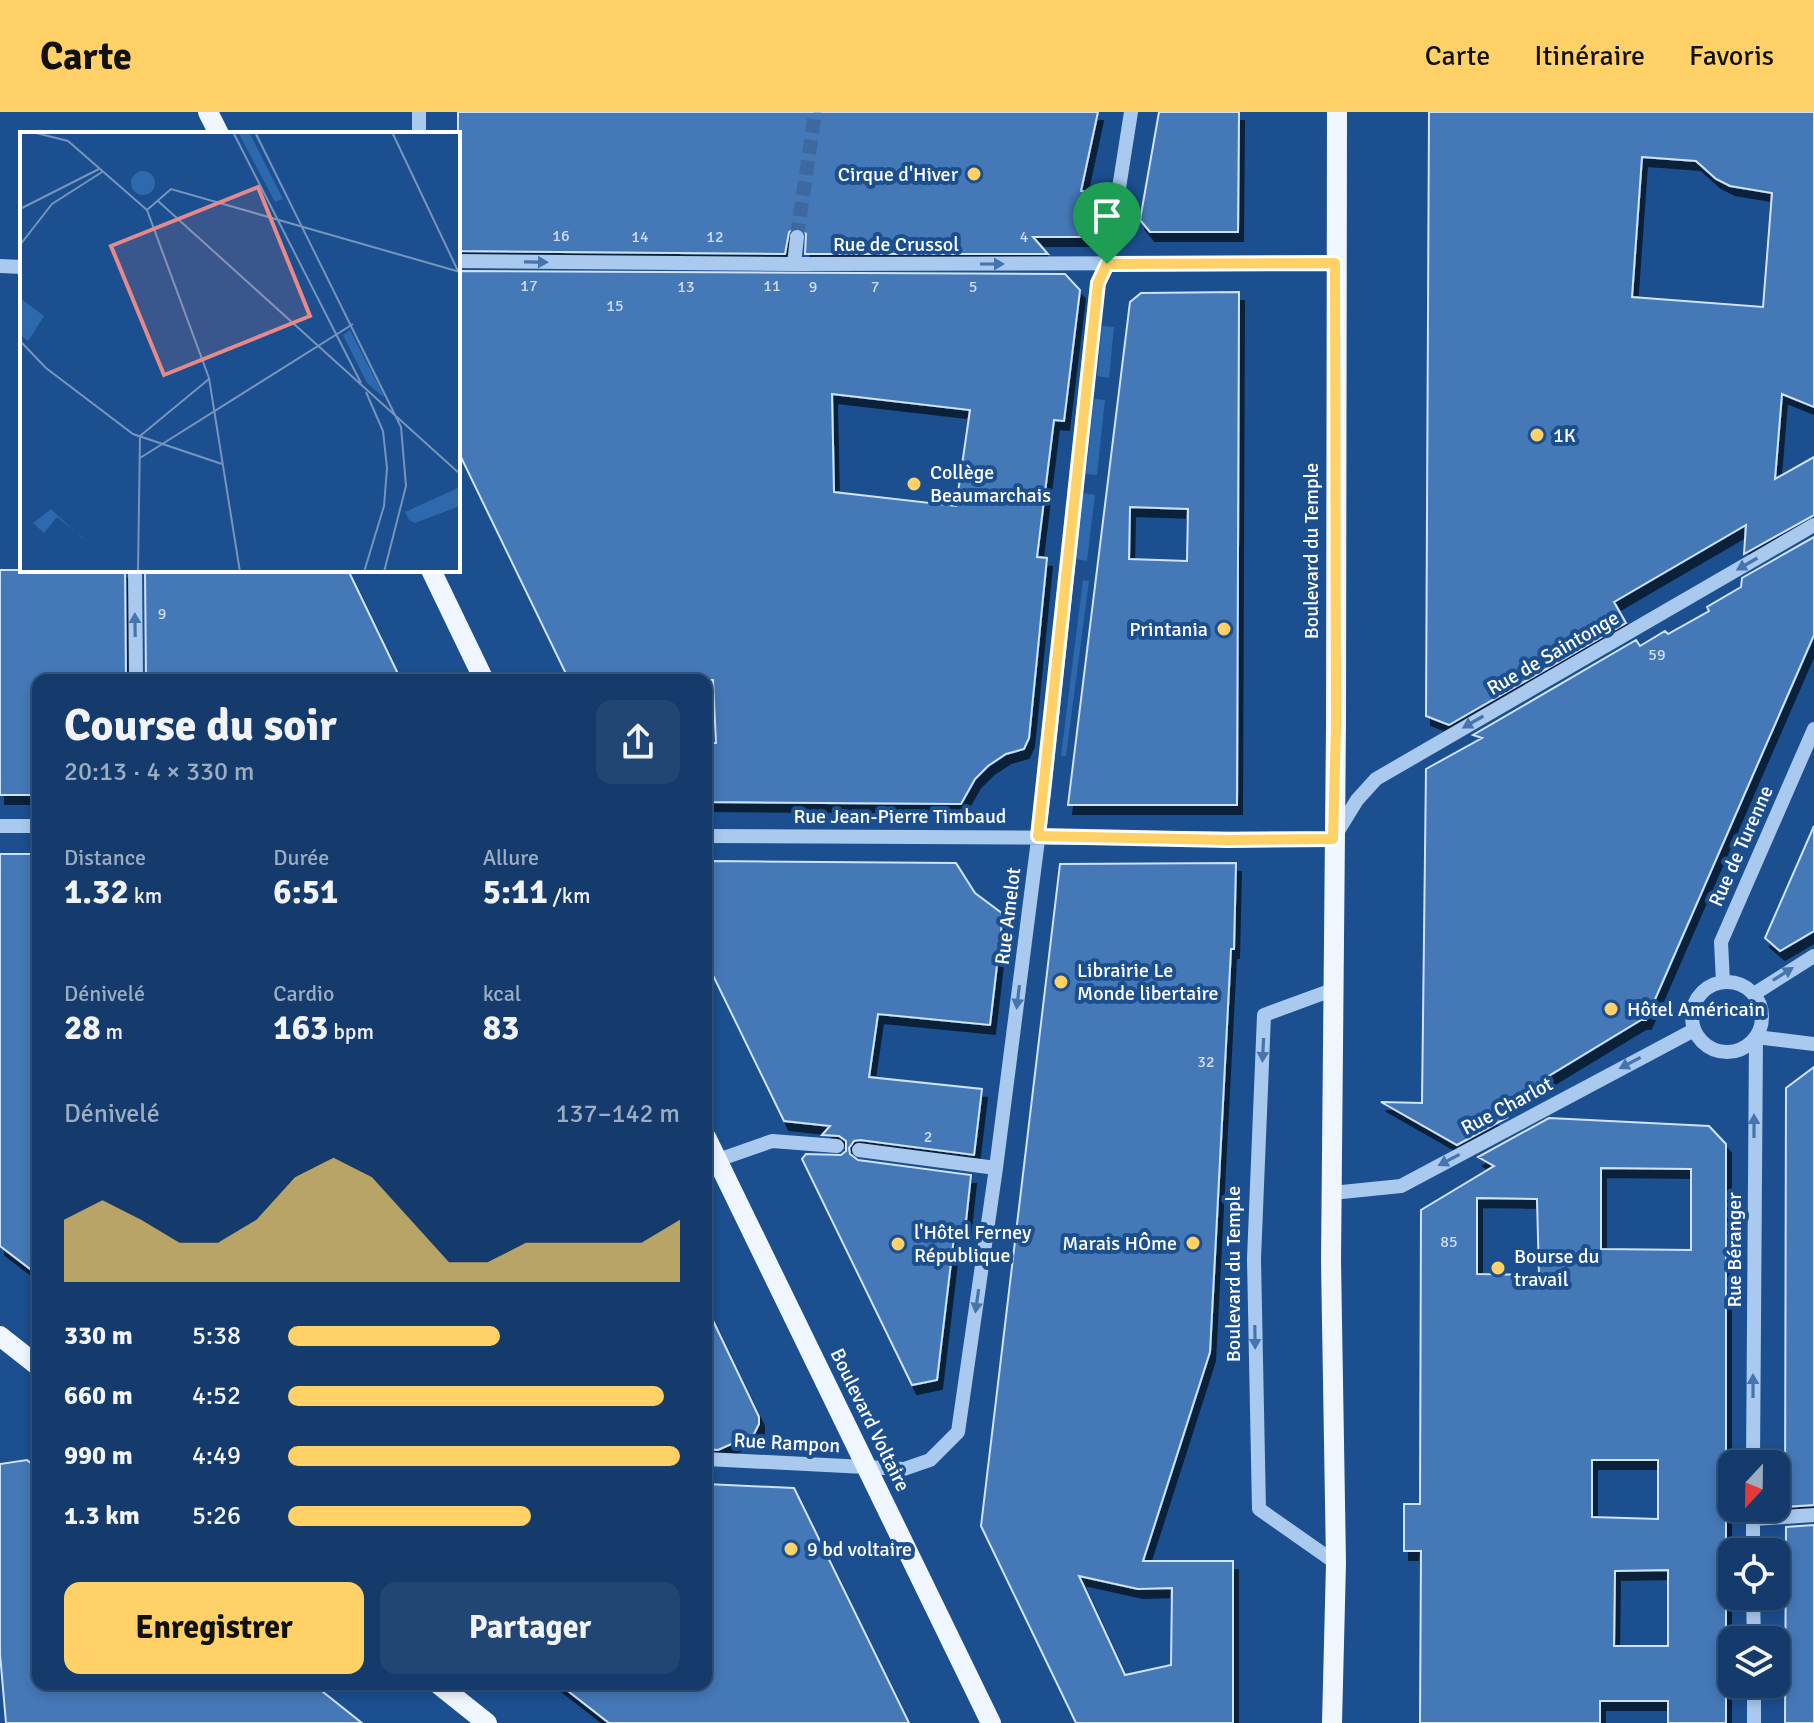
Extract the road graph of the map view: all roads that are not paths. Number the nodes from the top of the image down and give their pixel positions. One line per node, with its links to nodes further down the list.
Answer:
1 (208, 112): 4 (main road)
2 (1131, 112): 9 (street, Rue Amelot)
3 (1337, 112): 7 (main road, Boulevard du Temple)
4 (218, 132)
5 (797, 237): 8 (street)
6 (460, 261): 8 (street, Rue de Crussol, one-way to 8)
7 (1335, 263): 9 (street, Rue de Crussol); 22 (main road, Boulevard du Temple)
8 (794, 264): 9 (street, Rue de Crussol, one-way to 9)
9 (1107, 264): 21 (street, Rue Amelot)
10 (0, 266): 11 (street)
11 (20, 267)
12 (1814, 525): 22 (street, Rue de Saintonge, one-way to 22)
13 (135, 572): 15 (street, one-way to 13)
14 (432, 572): 16 (main road)
15 (136, 674)
16 (481, 674)
17 (1814, 729): 24 (street, Rue de Turenne)
18 (0, 826): 19 (street)
19 (32, 826)
20 (712, 836): 21 (street, Rue Jean-Pierre Timbaud)
21 (1038, 836): 22 (street, Rue Jean-Pierre Timbaud); 34 (street, Rue Amelot, one-way to 34)
22 (1333, 839): 25 (main road, Boulevard du Temple)
23 (1814, 956): 26 (street, one-way to 23)
24 (1723, 982): 26 (street); 27 (street)
25 (1332, 990): 35 (main road, Boulevard du Temple); 43 (street, Boulevard du Temple, one-way to 43)
26 (1754, 994): 28 (street)
27 (1694, 1030): 28 (street); 35 (street, Rue Charlot, one-way to 35)
28 (1756, 1037): 29 (street); 38 (street, Rue Béranger, one-way to 28)
29 (1814, 1044)
30 (837, 1146): 33 (street)
31 (712, 1148): 33 (main road, Boulevard Voltaire)
32 (859, 1150): 34 (street)
33 (718, 1160): 40 (main road, Boulevard Voltaire)
34 (996, 1168): 40 (street, Rue Amelot, one-way to 40)
35 (1332, 1193): 43 (main road, Boulevard du Temple)
36 (0, 1336): 37 (main road)
37 (32, 1361)
38 (1753, 1450)
39 (712, 1459): 40 (street, Rue Rampon)
40 (866, 1467): 47 (main road, Boulevard Voltaire)
41 (1790, 1514): 42 (street)
42 (1814, 1515)
43 (1336, 1563): 48 (main road, Boulevard du Temple)
44 (446, 1690): 46 (main road)
45 (1754, 1698): 49 (street)
46 (487, 1723)
47 (991, 1723)
48 (1332, 1723)
49 (1754, 1723)

